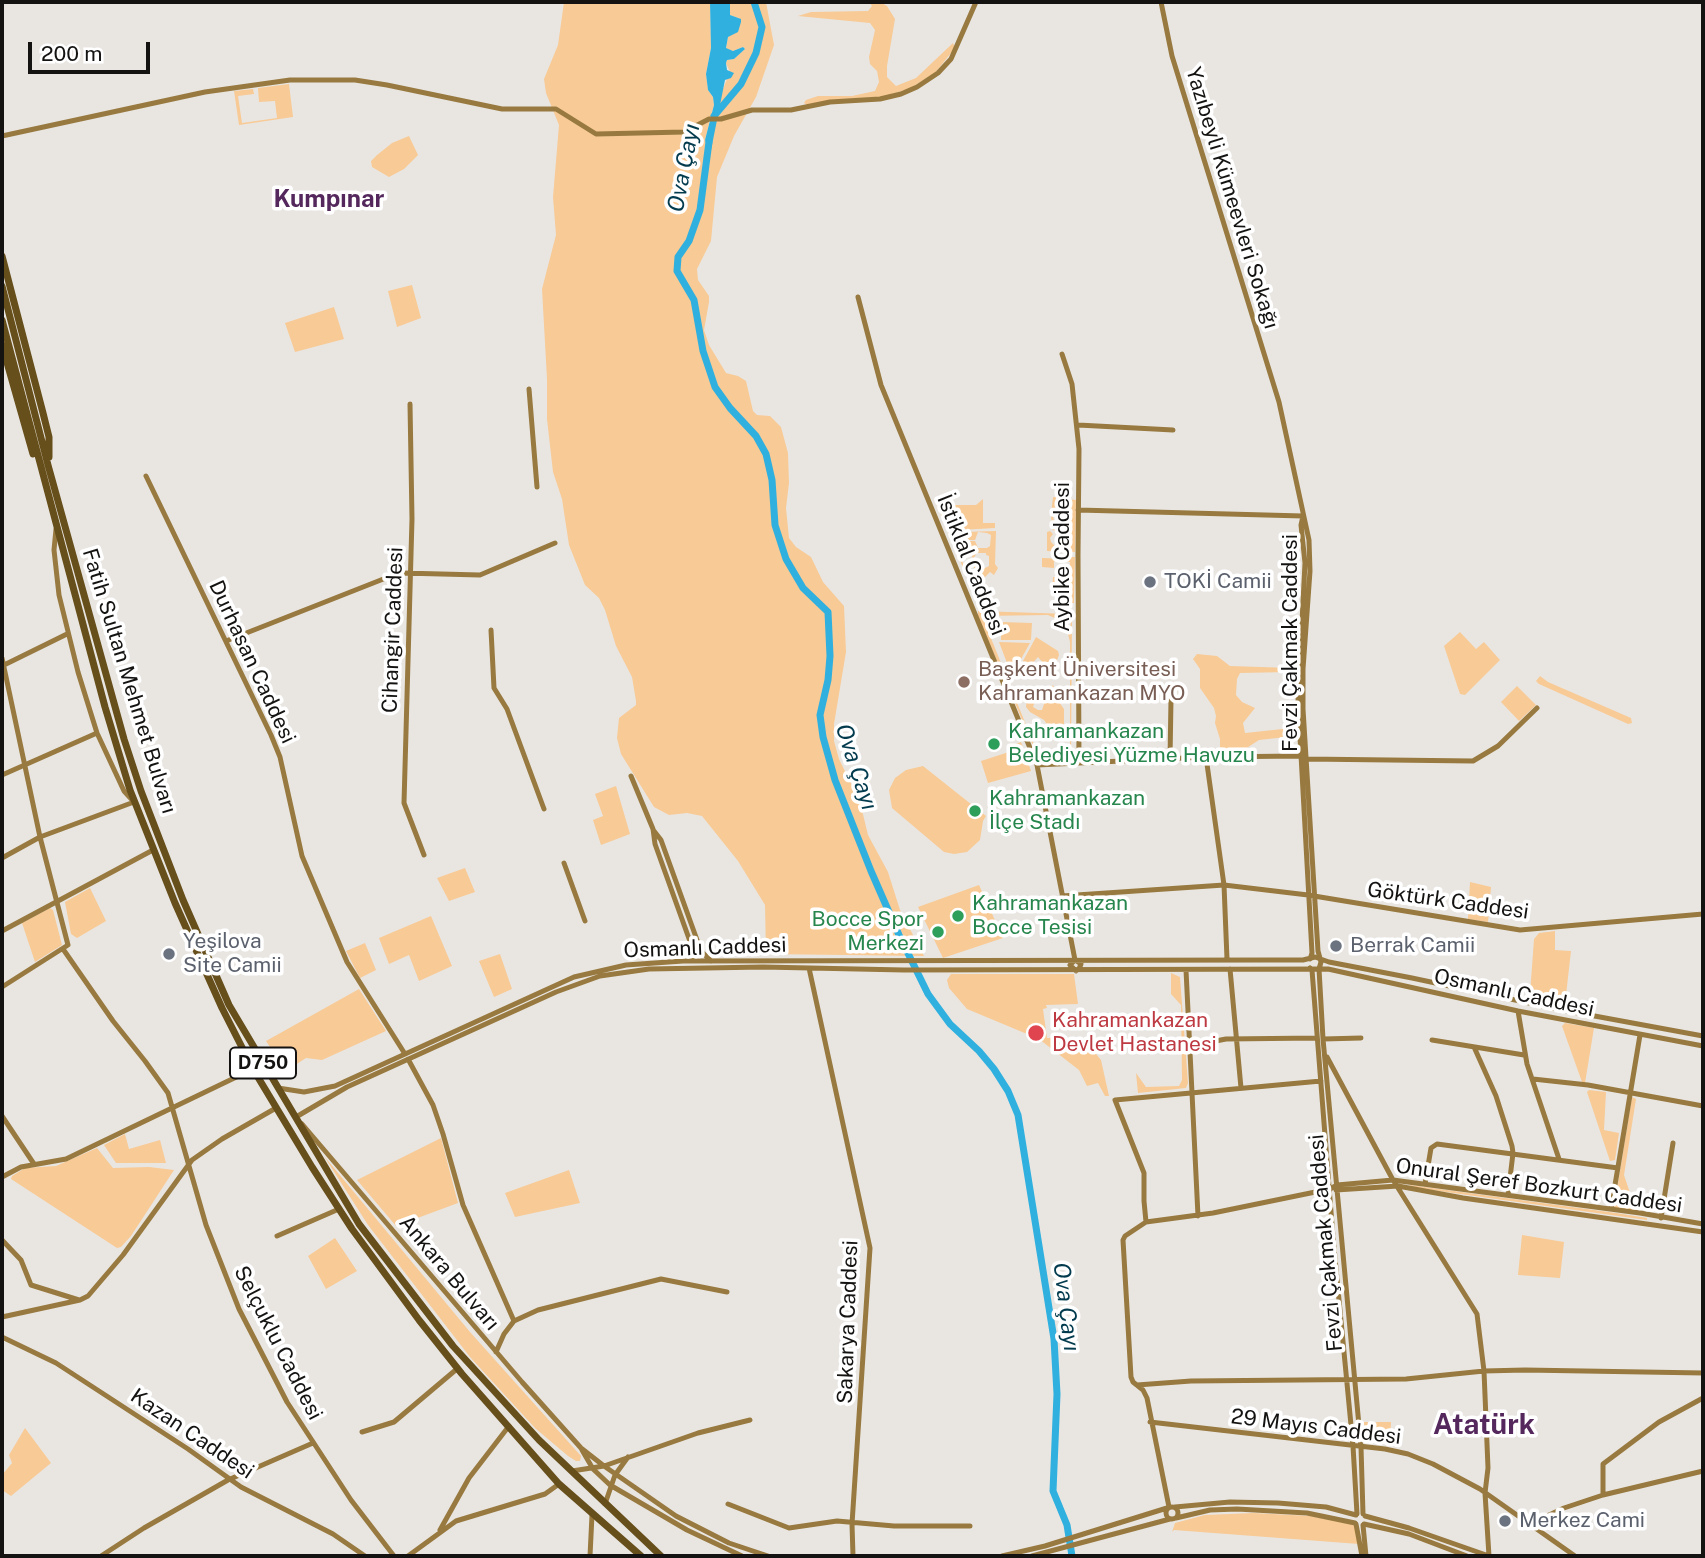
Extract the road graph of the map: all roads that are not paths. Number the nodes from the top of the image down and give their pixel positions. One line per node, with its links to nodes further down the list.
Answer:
1 (976, 2): 3 (street)
2 (1161, 2): 11 (street, Yazıbeyli Kümeevleri Sokağı)
3 (2, 136)
4 (2, 256): 15 (highway)
5 (2, 286): 15 (highway, Fatih Sultan Mehmet Bulvarı / D750)
6 (858, 297): 35 (street, İstiklal Caddesi)
7 (2, 320): 15 (highway, Fatih Sultan Mehmet Bulvarı / D750)
8 (2, 345): 15 (highway)
9 (1062, 354): 13 (street, Aybike Caddesi)
10 (529, 389): 17 (street)
11 (1279, 402): 19 (street, Fevzi Çakmak Caddesi)
12 (410, 404): 22 (street, Cihangir Caddesi)
13 (1078, 425): 14 (street); 18 (street, Aybike Caddesi)
14 (1173, 430)
15 (44, 466): 20 (highway, Fatih Sultan Mehmet Bulvarı / D750); 84 (highway, Fatih Sultan Mehmet Bulvarı / D750)
16 (146, 476): 25 (street, Durhasan Caddesi)
17 (537, 487)
18 (1078, 510): 19 (street); 34 (street, Aybike Caddesi)
19 (1303, 516): 32 (street, Fevzi Çakmak Caddesi)
20 (56, 526): 24 (street); 39 (highway, Fatih Sultan Mehmet Bulvarı / D750)
21 (555, 543): 22 (street)
22 (411, 573): 25 (street); 44 (street, Cihangir Caddesi)
23 (491, 630): 40 (street)
24 (67, 634): 27 (street); 30 (street)
25 (226, 641): 80 (street, Durhasan Caddesi)
26 (2, 658): 27 (street, Selçuklu Caddesi)
27 (2, 666): 36 (street, Selçuklu Caddesi)
28 (1171, 699): 33 (street)
29 (1537, 708): 32 (street)
30 (97, 733): 36 (street); 39 (street)
31 (1206, 757): 32 (street); 33 (street); 47 (street)
32 (1303, 757): 49 (street, Fevzi Çakmak Caddesi)
33 (1170, 759): 34 (street)
34 (1079, 762): 35 (street)
35 (1037, 765): 48 (street, İstiklal Caddesi)
36 (24, 766): 37 (street); 42 (street, Selçuklu Caddesi)
37 (2, 775)
38 (631, 776): 41 (street)
39 (134, 802): 42 (street); 43 (highway, Fatih Sultan Mehmet Bulvarı / D750)
40 (544, 809)
41 (653, 829): 59 (street); 60 (street)
42 (40, 837): 45 (street); 50 (street, Selçuklu Caddesi)
43 (153, 850): 50 (street); 81 (highway, Fatih Sultan Mehmet Bulvarı / D750)
44 (424, 855)
45 (2, 858)
46 (564, 863): 52 (street)
47 (1224, 885): 48 (street, Göktürk Caddesi); 49 (street, Göktürk Caddesi); 56 (street)
48 (1062, 896): 57 (street, İstiklal Caddesi)
49 (1311, 896): 51 (street, Göktürk Caddesi); 55 (street, Fevzi Çakmak Caddesi); 58 (street, Fevzi Çakmak Caddesi)
50 (55, 903): 53 (street); 54 (street, Selçuklu Caddesi)
51 (1703, 914)
52 (585, 921)
53 (2, 931)
54 (66, 947): 67 (street); 89 (street, Selçuklu Caddesi)
55 (1311, 958): 56 (street, Osmanlı Caddesi); 58 (street); 65 (street)
56 (1227, 959): 57 (street, Osmanlı Caddesi)
57 (1075, 960): 60 (street, Osmanlı Caddesi); 66 (street)
58 (1320, 960): 62 (street); 70 (street, Osmanlı Caddesi)
59 (692, 961): 60 (street, Osmanlı Caddesi); 80 (street, Osmanlı Caddesi)
60 (711, 961)
61 (809, 968): 66 (street, Osmanlı Caddesi); 80 (street, Osmanlı Caddesi); 153 (street, Sakarya Caddesi)
62 (1319, 968): 65 (street); 68 (street, Osmanlı Caddesi); 72 (street, Fevzi Çakmak Caddesi)
63 (1230, 969): 64 (street, Osmanlı Caddesi); 65 (street, Osmanlı Caddesi); 71 (street)
64 (1186, 970): 66 (street, Osmanlı Caddesi); 75 (street)
65 (1312, 970): 72 (street, Fevzi Çakmak Caddesi)
66 (1076, 971)
67 (2, 987)
68 (1518, 1011): 69 (street, Osmanlı Caddesi); 79 (street)
69 (1640, 1035): 76 (street, Osmanlı Caddesi); 87 (street)
70 (1703, 1036)
71 (1236, 1038): 72 (street); 75 (street); 85 (street)
72 (1320, 1038): 73 (street); 78 (street, Fevzi Çakmak Caddesi); 83 (street, Fevzi Çakmak Caddesi)
73 (1361, 1038)
74 (1432, 1040): 77 (street)
75 (1190, 1046): 86 (street)
76 (1703, 1046)
77 (1474, 1047): 79 (street); 94 (street)
78 (1325, 1054): 100 (street); 102 (street, Fevzi Çakmak Caddesi)
79 (1524, 1055): 82 (street)
80 (407, 1057): 84 (street, Osmanlı Caddesi); 92 (street, Osmanlı Caddesi); 117 (street, Durhasan Caddesi)
81 (253, 1069): 89 (street); 90 (highway, Fatih Sultan Mehmet Bulvarı / D750)
82 (1533, 1079): 87 (street); 95 (street)
83 (1321, 1082): 85 (street); 103 (street, Fevzi Çakmak Caddesi)
84 (278, 1088): 92 (highway, Fatih Sultan Mehmet Bulvarı / D750)
85 (1241, 1088): 86 (street)
86 (1192, 1093): 107 (street); 109 (street)
87 (1629, 1093): 88 (street); 98 (street)
88 (1703, 1106)
89 (173, 1108): 96 (street, Selçuklu Caddesi); 97 (street)
90 (276, 1108): 96 (street); 105 (highway, Fatih Sultan Mehmet Bulvarı / D750)
91 (2, 1116): 97 (street)
92 (295, 1116): 119 (street, Ankara Bulvarı); 138 (highway, Fatih Sultan Mehmet Bulvarı / D750)
93 (1673, 1143): 108 (street)
94 (1513, 1153): 95 (street); 101 (street); 104 (street)
95 (1559, 1159): 98 (street)
96 (189, 1162): 115 (street); 131 (street, Selçuklu Caddesi)
97 (34, 1164): 99 (street)
98 (1618, 1168): 106 (street)
99 (2, 1177)
100 (1395, 1183): 101 (street, Onural Şeref Bozkurt Caddesi); 102 (street, Onural Şeref Bozkurt Caddesi); 111 (street, Onural Şeref Bozkurt Caddesi); 121 (street)
101 (1425, 1184): 104 (street, Onural Şeref Bozkurt Caddesi)
102 (1338, 1188): 103 (street, Onural Şeref Bozkurt Caddesi); 123 (street, Fevzi Çakmak Caddesi)
103 (1330, 1189): 107 (street, Onural Şeref Bozkurt Caddesi); 124 (street, Fevzi Çakmak Caddesi)
104 (1508, 1195): 106 (street, Onural Şeref Bozkurt Caddesi)
105 (339, 1209): 112 (street); 120 (highway, Fatih Sultan Mehmet Bulvarı / D750)
106 (1611, 1209): 108 (street, Onural Şeref Bozkurt Caddesi)
107 (1198, 1216): 109 (street, Onural Şeref Bozkurt Caddesi)
108 (1661, 1218): 110 (street, Onural Şeref Bozkurt Caddesi)
109 (1146, 1222): 125 (street)
110 (1703, 1224)
111 (1703, 1232)
112 (277, 1236)
113 (2, 1240): 115 (street)
114 (727, 1292): 117 (street)
115 (80, 1300): 116 (street)
116 (2, 1317)
117 (514, 1321): 119 (street)
118 (2, 1337): 141 (street, Kazan Caddesi)
119 (496, 1352): 134 (street, Ankara Bulvarı)
120 (458, 1368): 129 (highway, Fatih Sultan Mehmet Bulvarı / D750); 130 (street)
121 (1484, 1371): 122 (street); 123 (street); 145 (street)
122 (1703, 1373)
123 (1354, 1381): 124 (street); 133 (street, Fevzi Çakmak Caddesi)
124 (1346, 1382): 125 (street); 132 (street, Fevzi Çakmak Caddesi)
125 (1137, 1385): 128 (street)
126 (1703, 1398): 146 (street)
127 (750, 1420): 135 (street)
128 (1150, 1422): 132 (street, 29 Mayıs Caddesi); 149 (street)
129 (509, 1426): 143 (highway, Fatih Sultan Mehmet Bulvarı / D750); 157 (street)
130 (362, 1432)
131 (313, 1443): 141 (street); 161 (street, Selçuklu Caddesi)
132 (1353, 1446): 133 (street, 29 Mayıs Caddesi); 151 (street, Fevzi Çakmak Caddesi)
133 (1361, 1447): 145 (street, 29 Mayıs Caddesi); 151 (street, Fevzi Çakmak Caddesi)
134 (581, 1448): 136 (street, Ankara Bulvarı); 137 (street, Ankara Bulvarı)
135 (627, 1459): 136 (street); 140 (street); 142 (street)
136 (604, 1466): 137 (street); 140 (street, Ankara Bulvarı)
137 (593, 1469): 138 (street); 144 (street, Ankara Bulvarı)
138 (572, 1471): 143 (highway); 147 (highway, Fatih Sultan Mehmet Bulvarı / D750)
139 (1703, 1471): 146 (street)
140 (615, 1475): 142 (street, Ankara Bulvarı); 144 (street)
141 (228, 1480): 159 (street); 160 (street, Kazan Caddesi)
142 (625, 1482): 167 (street, Ankara Bulvarı)
143 (559, 1484): 150 (highway, Fatih Sultan Mehmet Bulvarı / D750); 157 (street)
144 (610, 1485): 147 (street); 166 (street, Ankara Bulvarı)
145 (1486, 1493): 155 (street, 29 Mayıs Caddesi); 173 (street)
146 (1603, 1495): 155 (street)
147 (605, 1504): 150 (highway); 165 (highway, Fatih Sultan Mehmet Bulvarı / D750)
148 (728, 1504): 153 (street)
149 (1170, 1508): 151 (street); 152 (street); 152 (street); 158 (street)
150 (592, 1515): 163 (street); 164 (highway, Fatih Sultan Mehmet Bulvarı / D750)
151 (1360, 1515): 154 (street); 154 (street); 173 (street)
152 (1173, 1518): 154 (street); 158 (street)
153 (852, 1524): 156 (street); 168 (street, Sakarya Caddesi)
154 (1360, 1524): 171 (street); 172 (street)
155 (1528, 1525): 174 (street, 29 Mayıs Caddesi)
156 (970, 1526)
157 (439, 1533): 162 (street)
158 (1046, 1549): 169 (street); 170 (street)
159 (101, 1556)
160 (365, 1556)
161 (394, 1556)
162 (408, 1556)
163 (590, 1556)
164 (641, 1556)
165 (661, 1556)
166 (742, 1556)
167 (768, 1556)
168 (853, 1556)
169 (1002, 1556)
170 (1032, 1556)
171 (1364, 1556)
172 (1467, 1556)
173 (1489, 1556)
174 (1575, 1556)

